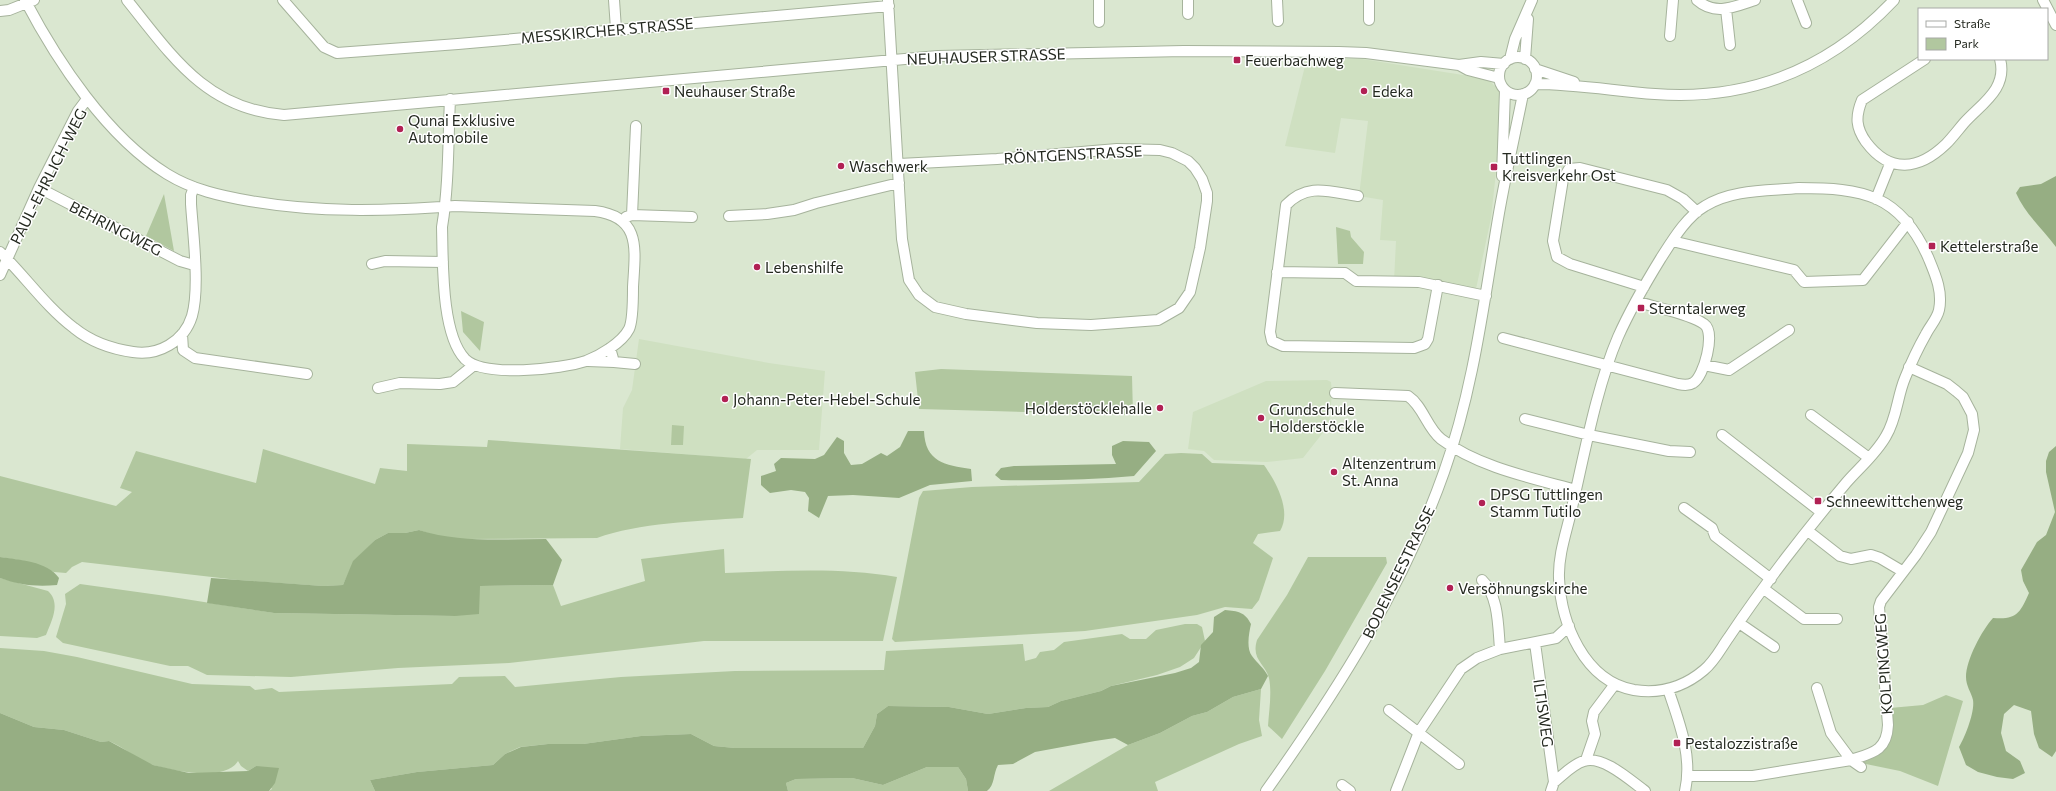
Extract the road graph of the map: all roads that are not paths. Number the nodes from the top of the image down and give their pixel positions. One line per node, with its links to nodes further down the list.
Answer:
1 (128, 0): 42 (street, NEUHAUSER STRASSE)
2 (283, 0): 26 (street, MESSKIRCHER STRASSE)
3 (614, 0): 26 (street)
4 (1099, 0): 23 (street)
5 (1188, 0): 20 (street)
6 (1277, 0): 22 (street)
7 (1369, 0): 21 (street)
8 (1532, 0): 17 (street)
9 (1673, 0): 27 (street)
10 (1697, 0): 16 (street)
11 (1755, 0): 16 (street)
12 (1797, 0): 24 (street)
13 (1894, 0): 38 (street)
14 (29, 1): 19 (street); 41 (street)
15 (889, 3): 26 (street, MESSKIRCHER STRASSE); 29 (street, RÖNTGENSTRASSE)
16 (1726, 9): 28 (street)
17 (1529, 10): 30 (street); 33 (street)
18 (2048, 10): 25 (street)
19 (0, 11)
20 (1188, 14)
21 (1370, 20)
22 (1278, 21)
23 (1099, 22)
24 (1806, 23)
25 (2056, 25)
26 (616, 29)
27 (1670, 36)
28 (1730, 45)
29 (893, 59): 34 (street, NEUHAUSER STRASSE); 42 (street, NEUHAUSER STRASSE); 44 (street, RÖNTGENSTRASSE)
30 (1525, 59): 33 (street); 35 (street)
31 (1923, 60): 45 (street)
32 (2000, 60): 45 (street)
33 (1507, 61): 34 (street, NEUHAUSER STRASSE); 36 (street)
34 (1459, 65): 36 (street, NEUHAUSER STRASSE)
35 (1535, 69): 37 (street); 38 (street)
36 (1499, 78): 39 (street)
37 (1535, 84): 38 (street); 40 (street)
38 (1597, 89)
39 (1505, 90): 40 (street); 52 (street, BODENSEESTRASSE)
40 (1523, 94): 52 (street, BODENSEESTRASSE)
41 (87, 99): 47 (street); 48 (street, PAUL-EHRLICH-WEG)
42 (450, 99): 51 (street)
43 (636, 126): 54 (street)
44 (899, 164): 46 (street, RÖNTGENSTRASSE); 46 (street, RÖNTGENSTRASSE)
45 (1890, 164): 50 (street)
46 (899, 183): 55 (street)
47 (194, 187): 51 (street); 63 (street)
48 (39, 188): 60 (street, PAUL-EHRLICH-WEG); 63 (street, BEHRINGWEG)
49 (1358, 196): 64 (street)
50 (1876, 199): 53 (street); 58 (street)
51 (444, 207): 57 (street); 61 (street)
52 (1500, 212): 68 (street, BODENSEESTRASSE)
53 (1697, 212): 59 (street); 67 (street)
54 (632, 215): 56 (street); 57 (street)
55 (728, 216)
56 (692, 217)
57 (620, 219): 73 (street)
58 (1908, 222): 59 (street); 80 (street)
59 (1672, 241): 67 (street)
60 (4, 256): 65 (street, PAUL-EHRLICH-WEG); 71 (street)
61 (443, 262): 62 (street); 77 (street)
62 (372, 264)
63 (194, 265): 71 (street)
64 (1277, 272): 66 (street); 66 (street)
65 (0, 275)
66 (1438, 285): 68 (street)
67 (1644, 286): 69 (street)
68 (1486, 296): 88 (street, BODENSEESTRASSE)
69 (1636, 301): 78 (street); 79 (street)
70 (1789, 330): 79 (street)
71 (182, 334): 81 (street)
72 (1503, 338): 78 (street)
73 (610, 348): 74 (street); 75 (street)
74 (585, 361): 75 (street); 77 (street)
75 (614, 362): 76 (street)
76 (635, 364)
77 (474, 365): 82 (street)
78 (1608, 365): 79 (street); 86 (street)
79 (1704, 365)
80 (1909, 368): 90 (street); 95 (street, KOLPINGWEG)
81 (308, 374)
82 (378, 388)
83 (1335, 393): 88 (street)
84 (1811, 415): 90 (street)
85 (1525, 419): 86 (street)
86 (1589, 435): 89 (street); 91 (street)
87 (1722, 435): 93 (street)
88 (1452, 446): 91 (street); 116 (street, BODENSEESTRASSE)
89 (1690, 452)
90 (1869, 458): 93 (street)
91 (1576, 490): 101 (street)
92 (1684, 508): 96 (street)
93 (1821, 512): 94 (street)
94 (1808, 531): 95 (street); 96 (street)
95 (1902, 571): 111 (street, KOLPINGWEG)
96 (1771, 579): 98 (street)
97 (1482, 580): 104 (street)
98 (1764, 589): 99 (street); 100 (street)
99 (1837, 619)
100 (1739, 623): 103 (street); 107 (street)
101 (1569, 626): 102 (street); 105 (street)
102 (1535, 643): 104 (street); 115 (street, ILTISWEG)
103 (1774, 647)
104 (1500, 649): 109 (street)
105 (1615, 684): 107 (street); 110 (street)
106 (1817, 688): 111 (street)
107 (1668, 690): 114 (street)
108 (1389, 710): 109 (street)
109 (1419, 732): 112 (street); 117 (street)
110 (1586, 760): 115 (street); 118 (street)
111 (1851, 760): 113 (street); 114 (street)
112 (1459, 764)
113 (1861, 767)
114 (1687, 776): 119 (street)
115 (1552, 787)
116 (1266, 791)
117 (1396, 791)
118 (1645, 791)
119 (1685, 791)

